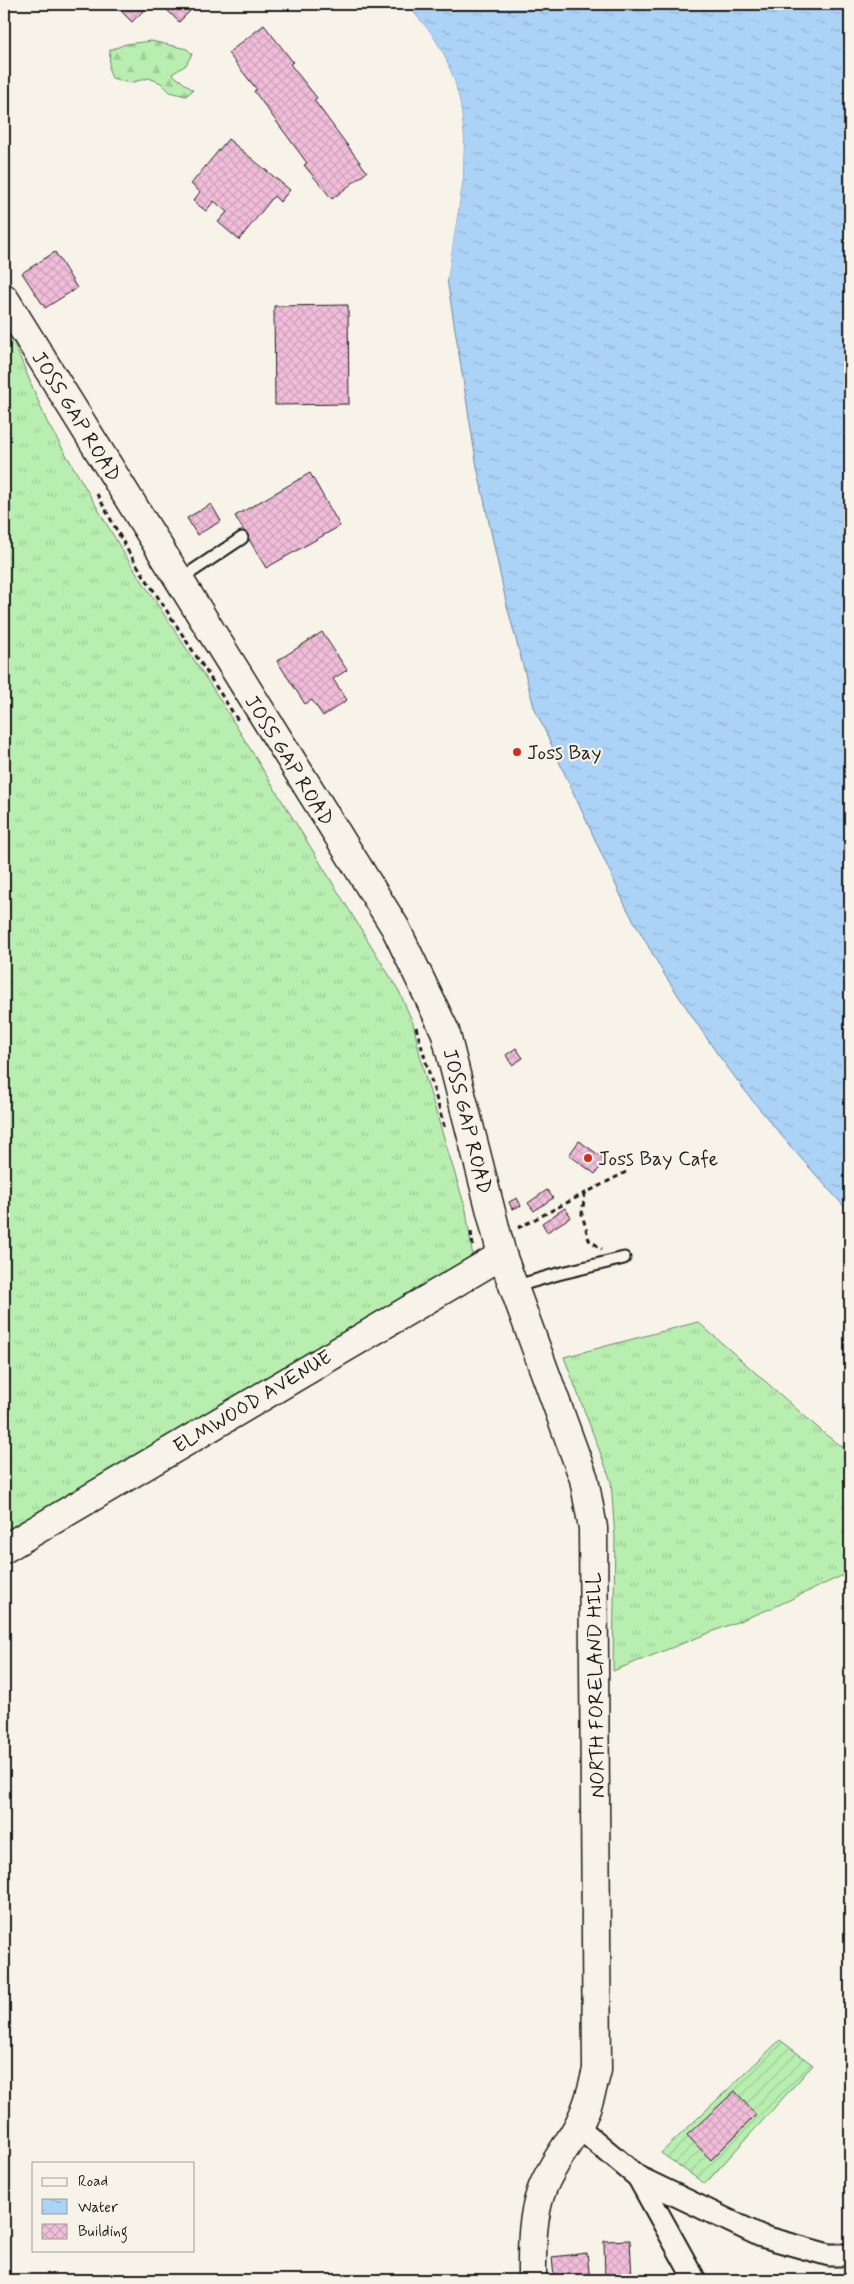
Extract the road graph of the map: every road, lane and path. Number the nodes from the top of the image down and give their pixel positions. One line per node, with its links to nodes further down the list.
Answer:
1 (4, 298): 4 (main road, JOSS GAP ROAD)
2 (96, 492): 5 (path)
3 (242, 538): 4 (lane)
4 (179, 580): 12 (main road, JOSS GAP ROAD)
5 (240, 724)
6 (414, 1018): 7 (path)
7 (447, 1136)
8 (626, 1172): 9 (path)
9 (585, 1193): 11 (path); 12 (path)
10 (470, 1228): 12 (path)
11 (589, 1240)
12 (494, 1253): 14 (main road, NORTH FORELAND HILL); 15 (main road, ELMWOOD AVENUE)
13 (624, 1258): 14 (lane)
14 (513, 1287): 16 (main road, NORTH FORELAND HILL)
15 (4, 1549)
16 (578, 2127): 17 (street); 19 (main road, NORTH FORELAND HILL)
17 (638, 2177): 18 (street); 20 (street)
18 (850, 2255)
19 (532, 2280)
20 (695, 2280)

